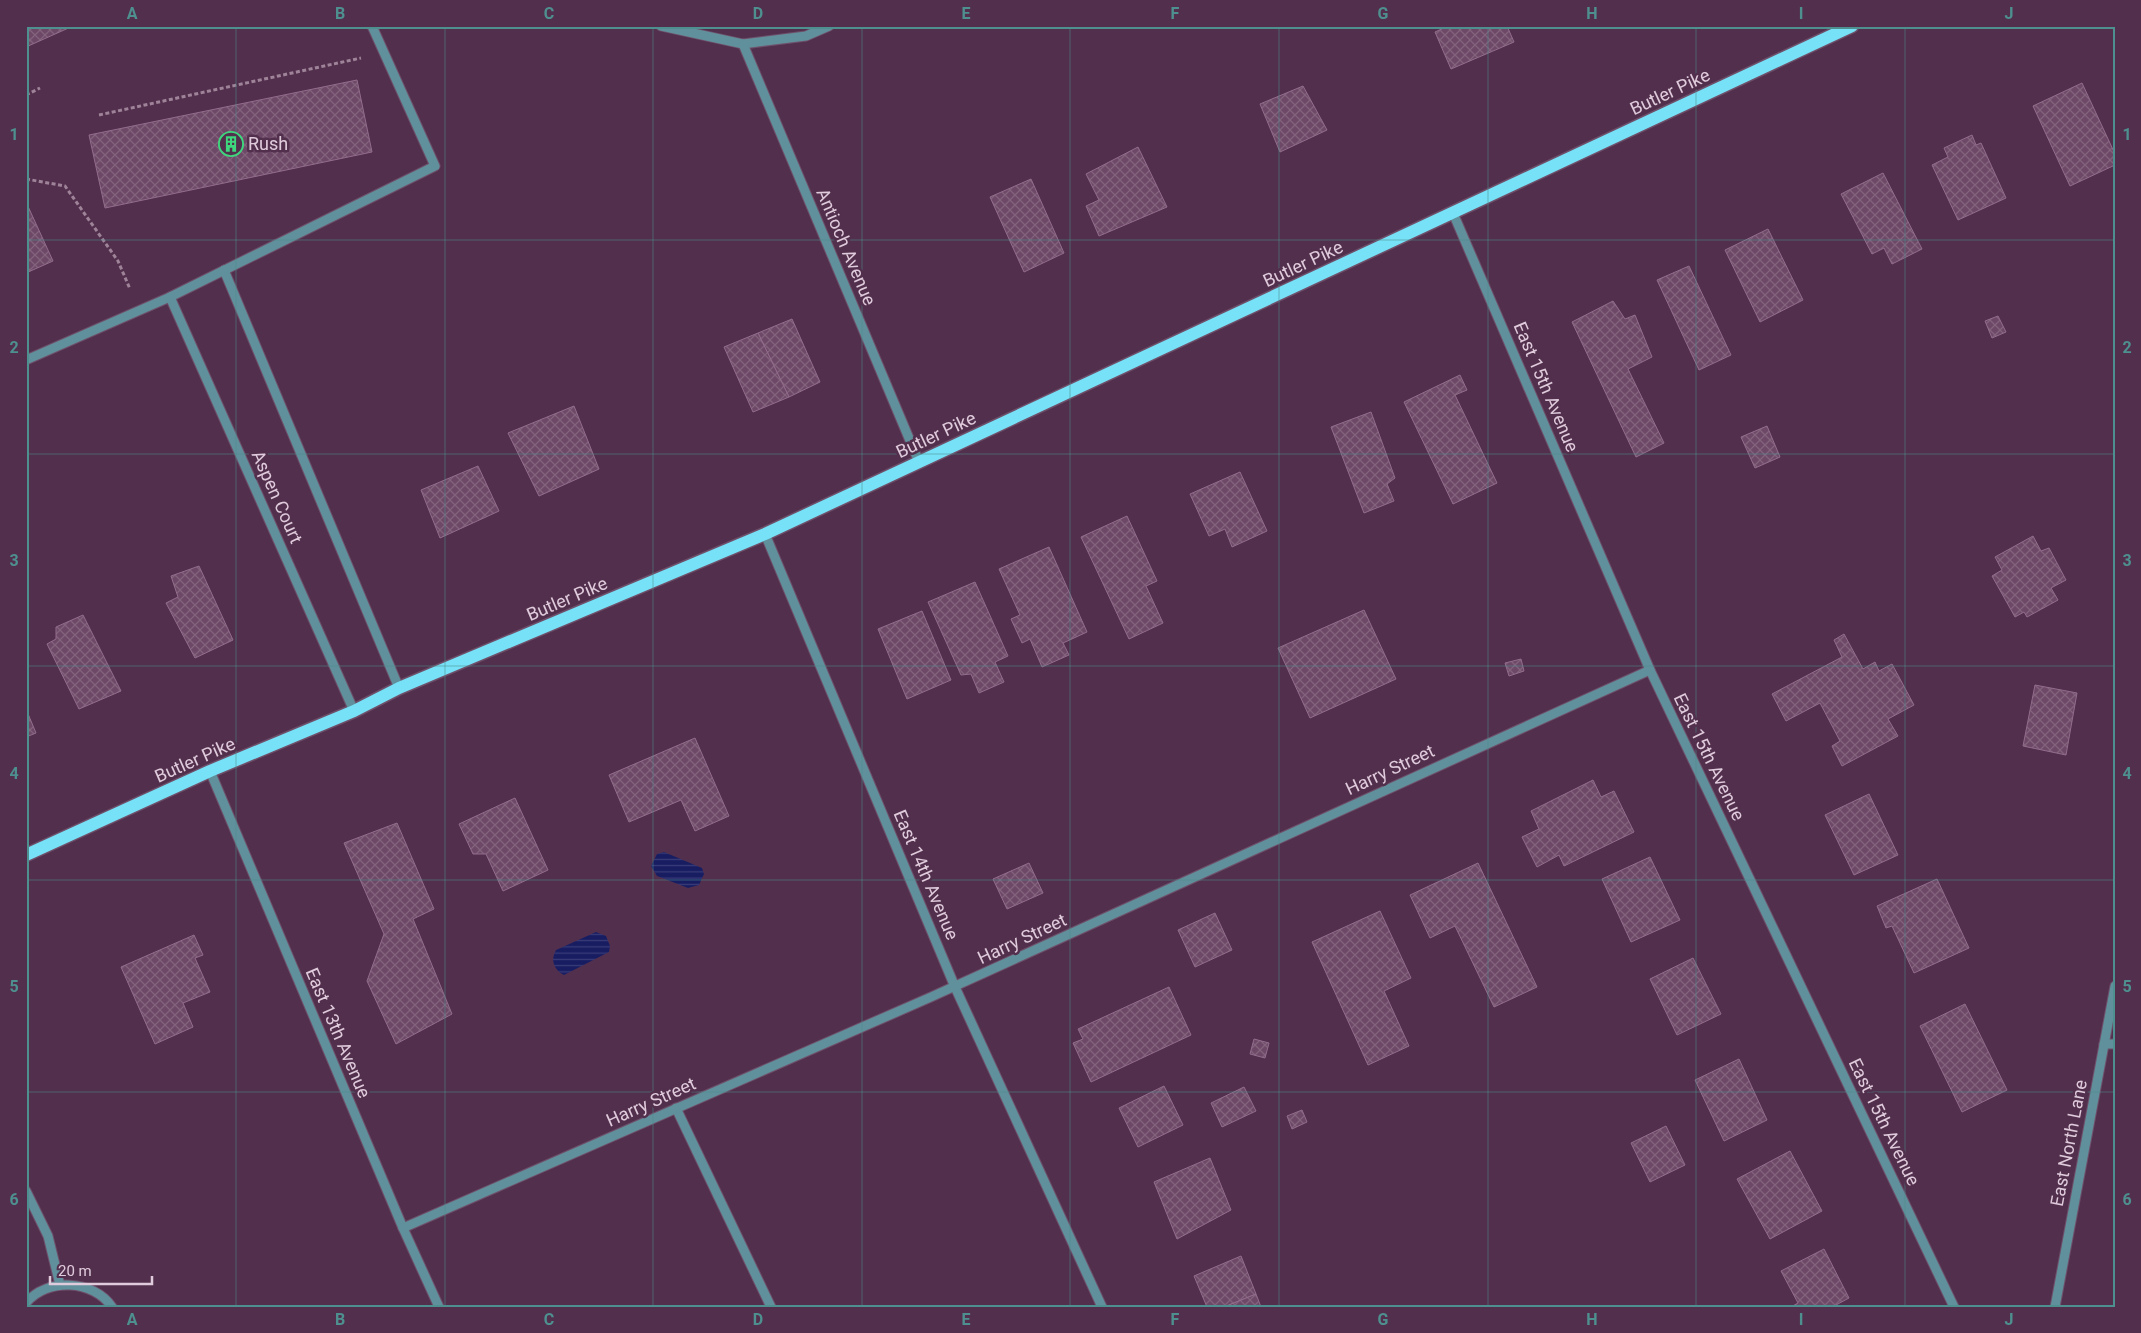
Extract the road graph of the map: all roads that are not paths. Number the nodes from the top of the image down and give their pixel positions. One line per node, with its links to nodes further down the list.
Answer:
1 (372, 26): 7 (street)
2 (661, 26): 5 (street)
3 (829, 26): 5 (street)
4 (1852, 26): 6 (main road, Butler Pike)
5 (743, 44): 10 (street, Antioch Avenue)
6 (1453, 213): 10 (main road, Butler Pike); 12 (street, East 15th Avenue)
7 (224, 270): 8 (street); 13 (street)
8 (170, 297): 9 (street); 14 (street, Aspen Court)
9 (26, 360)
10 (919, 462): 11 (main road, Butler Pike)
11 (766, 534): 13 (main road, Butler Pike); 18 (street, East 14th Avenue)
12 (1650, 670): 18 (street, Harry Street); 30 (street, East 15th Avenue)
13 (399, 688): 14 (main road, Butler Pike)
14 (354, 711): 15 (main road, Butler Pike)
15 (210, 771): 16 (main road, Butler Pike); 23 (street, East 13th Avenue)
16 (26, 855)
17 (2115, 986): 19 (street, East North Lane)
18 (956, 987): 21 (street, Harry Street); 29 (street, East 14th Avenue)
19 (2104, 1044): 20 (street); 31 (street, East North Lane)
20 (2115, 1044)
21 (676, 1108): 23 (street, Harry Street); 28 (street)
22 (26, 1191): 24 (street)
23 (403, 1228): 27 (street, East 13th Avenue)
24 (60, 1285): 25 (street); 26 (street)
25 (26, 1304)
26 (112, 1307)
27 (439, 1307)
28 (771, 1307)
29 (1102, 1307)
30 (1954, 1307)
31 (2055, 1307)

